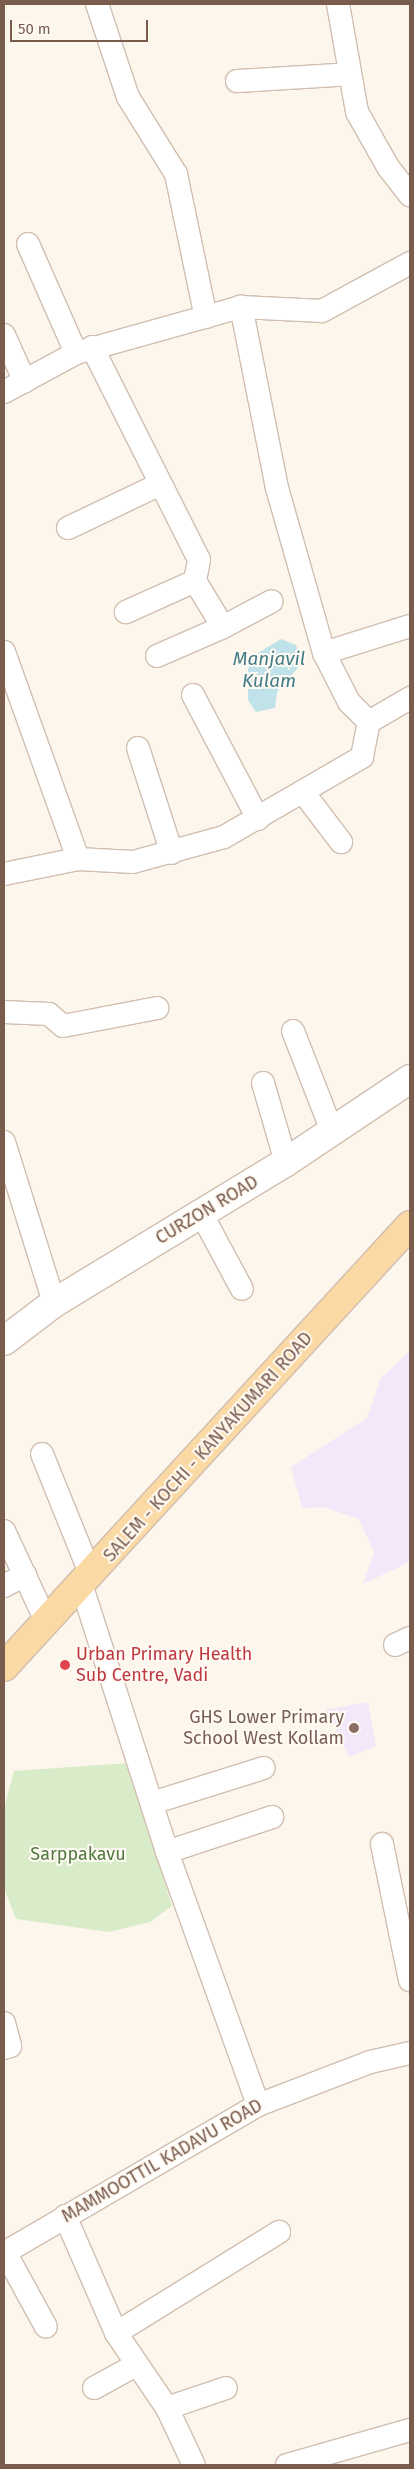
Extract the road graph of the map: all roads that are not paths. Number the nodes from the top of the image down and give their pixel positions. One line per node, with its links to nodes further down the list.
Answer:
1 (97, 4): 9 (street)
2 (338, 4): 3 (street)
3 (350, 74): 4 (street); 5 (street)
4 (237, 81)
5 (410, 195)
6 (28, 244): 11 (street)
7 (410, 263): 8 (street)
8 (241, 307): 9 (street); 22 (street)
9 (206, 317): 11 (street)
10 (4, 334): 12 (street)
11 (84, 350): 12 (street); 14 (street)
12 (25, 382): 13 (street)
13 (4, 392)
14 (158, 484): 15 (street); 16 (street)
15 (68, 528)
16 (195, 581): 18 (street); 20 (street)
17 (272, 601): 20 (street)
18 (126, 612)
19 (410, 626): 22 (street)
20 (223, 627): 23 (street)
21 (4, 652): 32 (street)
22 (324, 652): 26 (street)
23 (157, 656)
24 (193, 696): 29 (street)
25 (410, 698): 26 (street)
26 (369, 722): 28 (street)
27 (138, 748): 31 (street)
28 (303, 792): 29 (street); 30 (street)
29 (258, 819): 31 (street)
30 (341, 842)
31 (172, 853): 32 (street)
32 (78, 859): 33 (street)
33 (4, 874)
34 (157, 1008): 35 (street)
35 (4, 1012)
36 (293, 1031): 39 (street)
37 (410, 1079): 39 (main road, CURZON ROAD)
38 (263, 1083): 41 (street)
39 (332, 1131): 41 (main road, CURZON ROAD)
40 (4, 1142): 45 (street)
41 (286, 1162): 42 (main road, CURZON ROAD)
42 (201, 1213): 44 (street); 45 (main road, CURZON ROAD)
43 (410, 1225): 50 (main road, SALEM - KOCHI - KANYAKUMARI ROAD)
44 (242, 1289)
45 (54, 1303): 46 (main road, CURZON ROAD)
46 (4, 1340)
47 (42, 1454): 50 (street)
48 (4, 1531): 49 (street)
49 (24, 1575): 51 (street); 52 (street)
50 (86, 1581): 52 (main road, SALEM - KOCHI - KANYAKUMARI ROAD); 55 (street)
51 (4, 1586)
52 (46, 1621): 53 (main road, SALEM - KOCHI - KANYAKUMARI ROAD)
53 (4, 1667)
54 (264, 1768): 55 (street)
55 (152, 1802): 58 (street)
56 (272, 1817): 58 (street)
57 (382, 1844): 59 (street)
58 (167, 1852): 63 (street)
59 (410, 1980)
60 (4, 2023): 61 (street)
61 (4, 2048)
62 (410, 2053): 63 (street, MAMMOOTTIL KADAVU ROAD)
63 (258, 2105): 64 (street, MAMMOOTTIL KADAVU ROAD)
64 (65, 2216): 66 (street, MAMMOOTTIL KADAVU ROAD); 68 (street)
65 (279, 2232): 68 (street)
66 (4, 2252): 67 (street)
67 (46, 2327)
68 (116, 2333): 69 (street)
69 (136, 2366): 70 (street); 72 (street)
70 (94, 2388)
71 (226, 2388): 72 (street)
72 (167, 2408): 74 (street)
73 (410, 2430): 75 (street)
74 (193, 2465)
75 (287, 2465)

